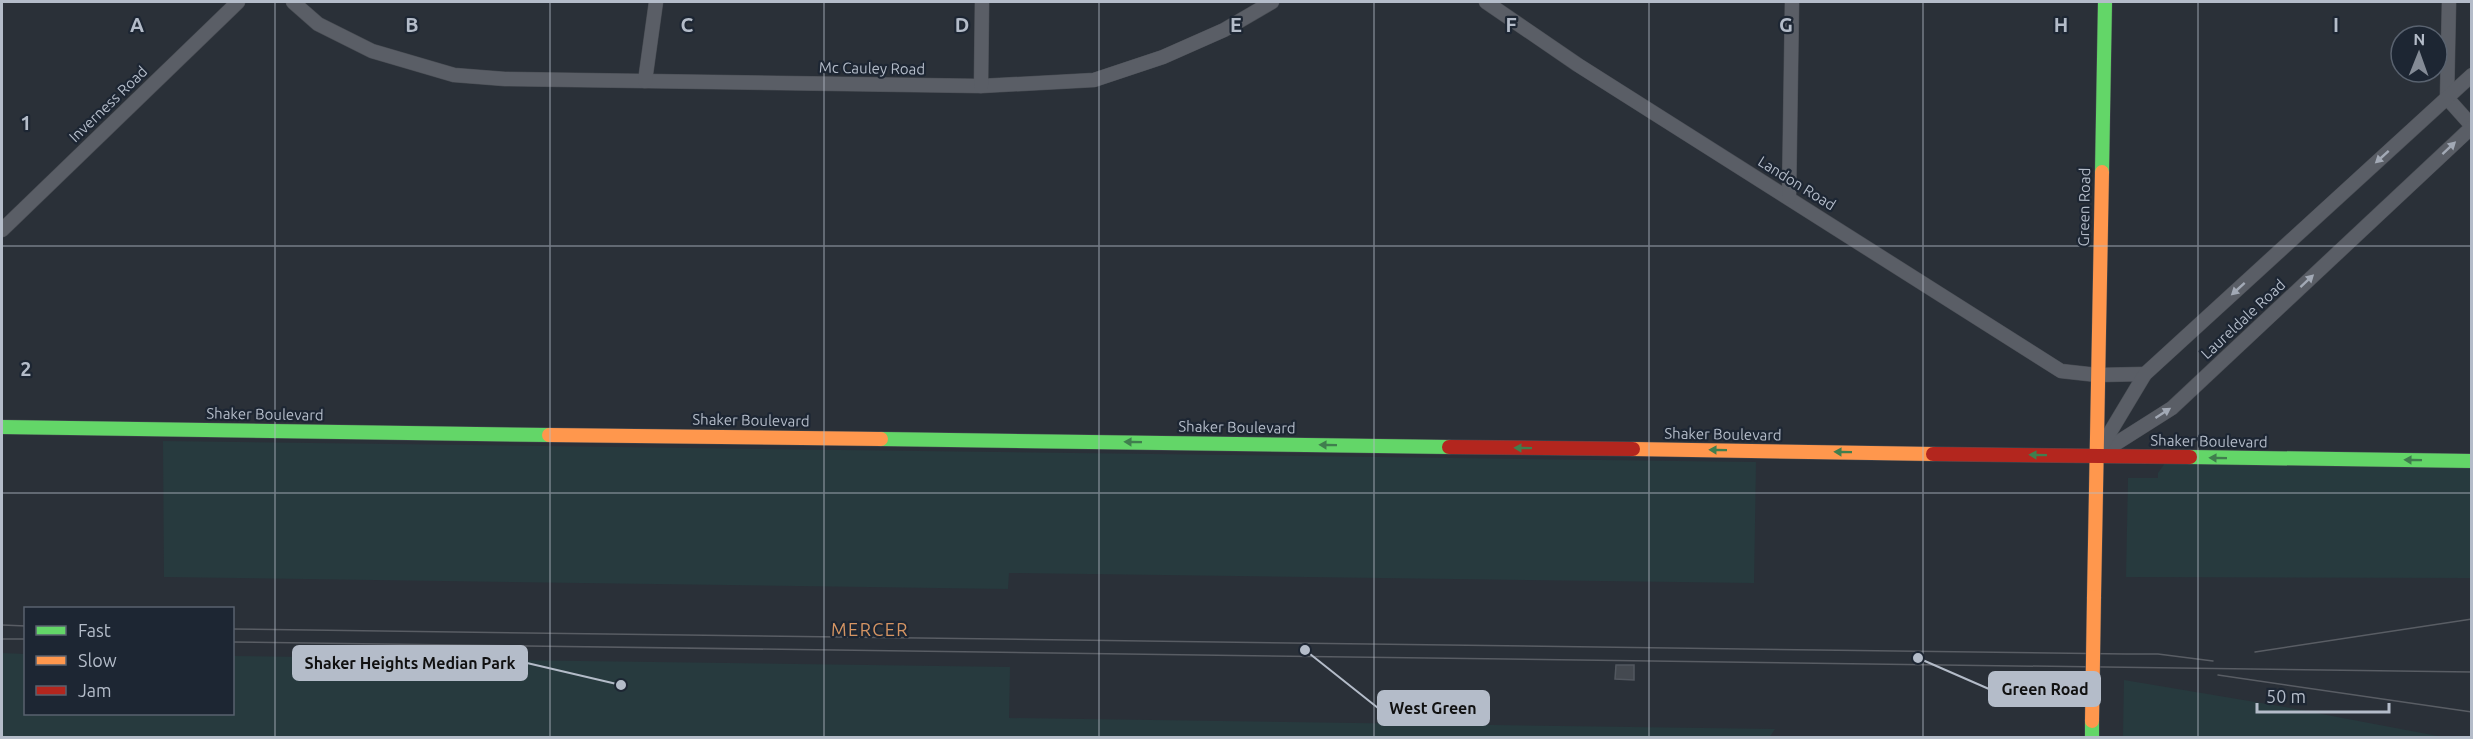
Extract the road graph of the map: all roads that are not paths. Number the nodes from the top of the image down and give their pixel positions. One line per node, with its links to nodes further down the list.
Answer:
1 (238, 2): 16 (street, Inverness Road)
2 (293, 2): 11 (street, Mc Cauley Road)
3 (656, 2): 11 (street)
4 (982, 2): 12 (street)
5 (1272, 2): 12 (street, Mc Cauley Road)
6 (1486, 2): 15 (street, Landon Road)
7 (1792, 2): 15 (street)
8 (2105, 2): 18 (main road, Green Road)
9 (2449, 2): 13 (street)
10 (2472, 75): 13 (street, Laureldale Road)
11 (645, 81): 12 (street, Mc Cauley Road)
12 (981, 86)
13 (2447, 98): 14 (street); 17 (street, Laureldale Road, one-way to 17)
14 (2472, 127): 20 (street, Laureldale Road, one-way to 14)
15 (1789, 196): 18 (street, Landon Road)
16 (2, 230)
17 (2145, 374): 18 (street); 20 (street, Laureldale Road)
18 (2097, 375): 20 (main road, Green Road)
19 (2, 427): 20 (main road, Shaker Boulevard, one-way to 19)
20 (2096, 456): 21 (main road, Shaker Boulevard, one-way to 20); 22 (main road, Green Road, bridge)
21 (2472, 461)
22 (2092, 738)

